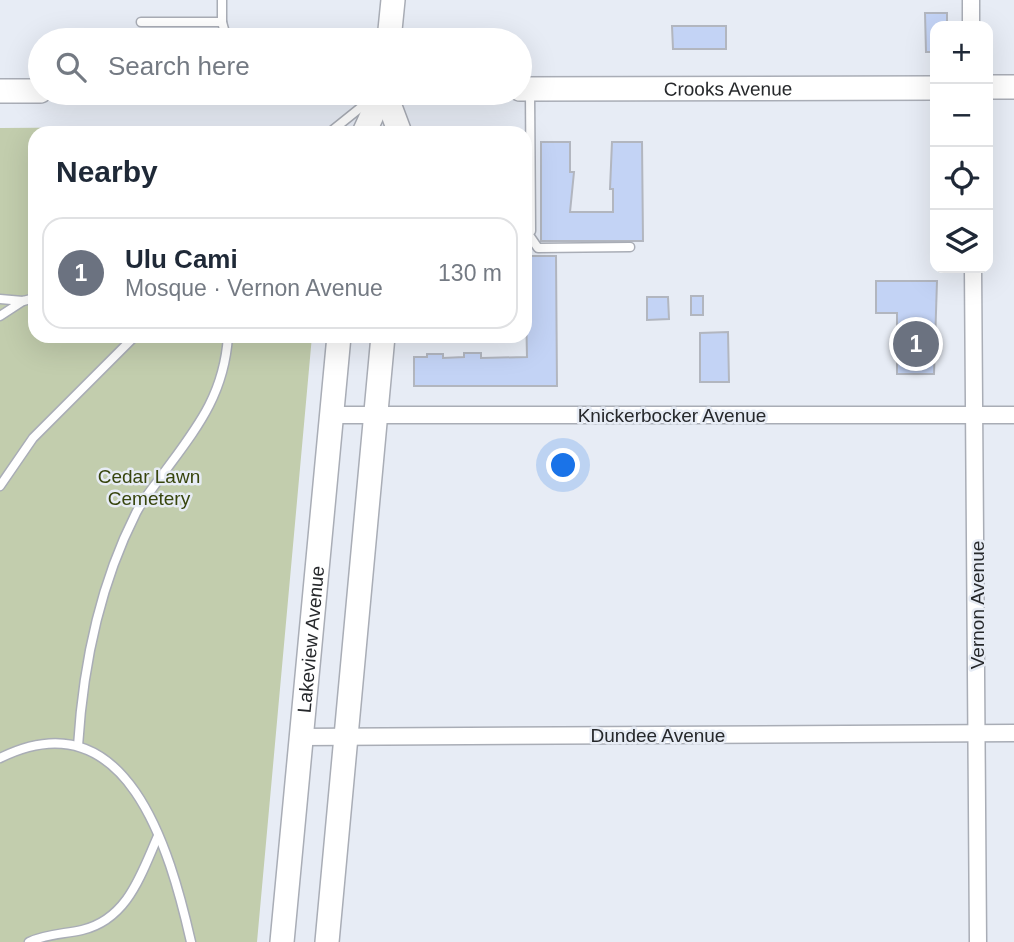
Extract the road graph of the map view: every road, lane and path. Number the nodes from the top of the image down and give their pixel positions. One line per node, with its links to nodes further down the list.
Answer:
1 (222, 0): 6 (lane)
2 (393, 0): 8 (main road)
3 (971, 0): 4 (street)
4 (971, 21)
5 (141, 22): 6 (lane)
6 (222, 22): 7 (lane)
7 (224, 28)
8 (390, 28)
9 (1014, 87): 11 (main road)
10 (930, 88): 12 (main road, Crooks Avenue)
11 (993, 88)
12 (532, 89)
13 (0, 91): 14 (main road)
14 (28, 91)
15 (366, 105): 19 (lane)
16 (377, 105): 20 (main road)
17 (387, 105): 21 (main road)
18 (525, 105): 22 (lane)
19 (338, 126)
20 (367, 126)
21 (397, 126)
22 (526, 126)
23 (532, 241): 24 (lane)
24 (631, 247)
25 (974, 273): 36 (street, Vernon Avenue)
26 (0, 299): 28 (lane)
27 (28, 300): 28 (lane)
28 (23, 301): 29 (lane)
29 (0, 316)
30 (128, 343): 38 (lane)
31 (228, 343): 43 (lane)
32 (337, 343): 34 (main road, Lakeview Avenue)
33 (382, 343): 35 (main road)
34 (331, 415): 35 (street, Knickerbocker Avenue); 42 (main road, Lakeview Avenue)
35 (375, 415): 36 (street, Knickerbocker Avenue); 41 (main road)
36 (976, 415): 37 (street, Knickerbocker Avenue); 39 (street, Vernon Avenue)
37 (1014, 415)
38 (0, 486)
39 (978, 733): 40 (street, Dundee Avenue); 41 (street, Dundee Avenue); 50 (street, Vernon Avenue)
40 (1014, 733)
41 (346, 736): 42 (street, Dundee Avenue); 49 (main road)
42 (301, 737): 48 (main road, Lakeview Avenue)
43 (78, 746): 44 (lane); 45 (lane)
44 (0, 758)
45 (158, 836): 46 (lane); 47 (lane)
46 (29, 942)
47 (191, 942)
48 (282, 942)
49 (327, 942)
50 (978, 942)

